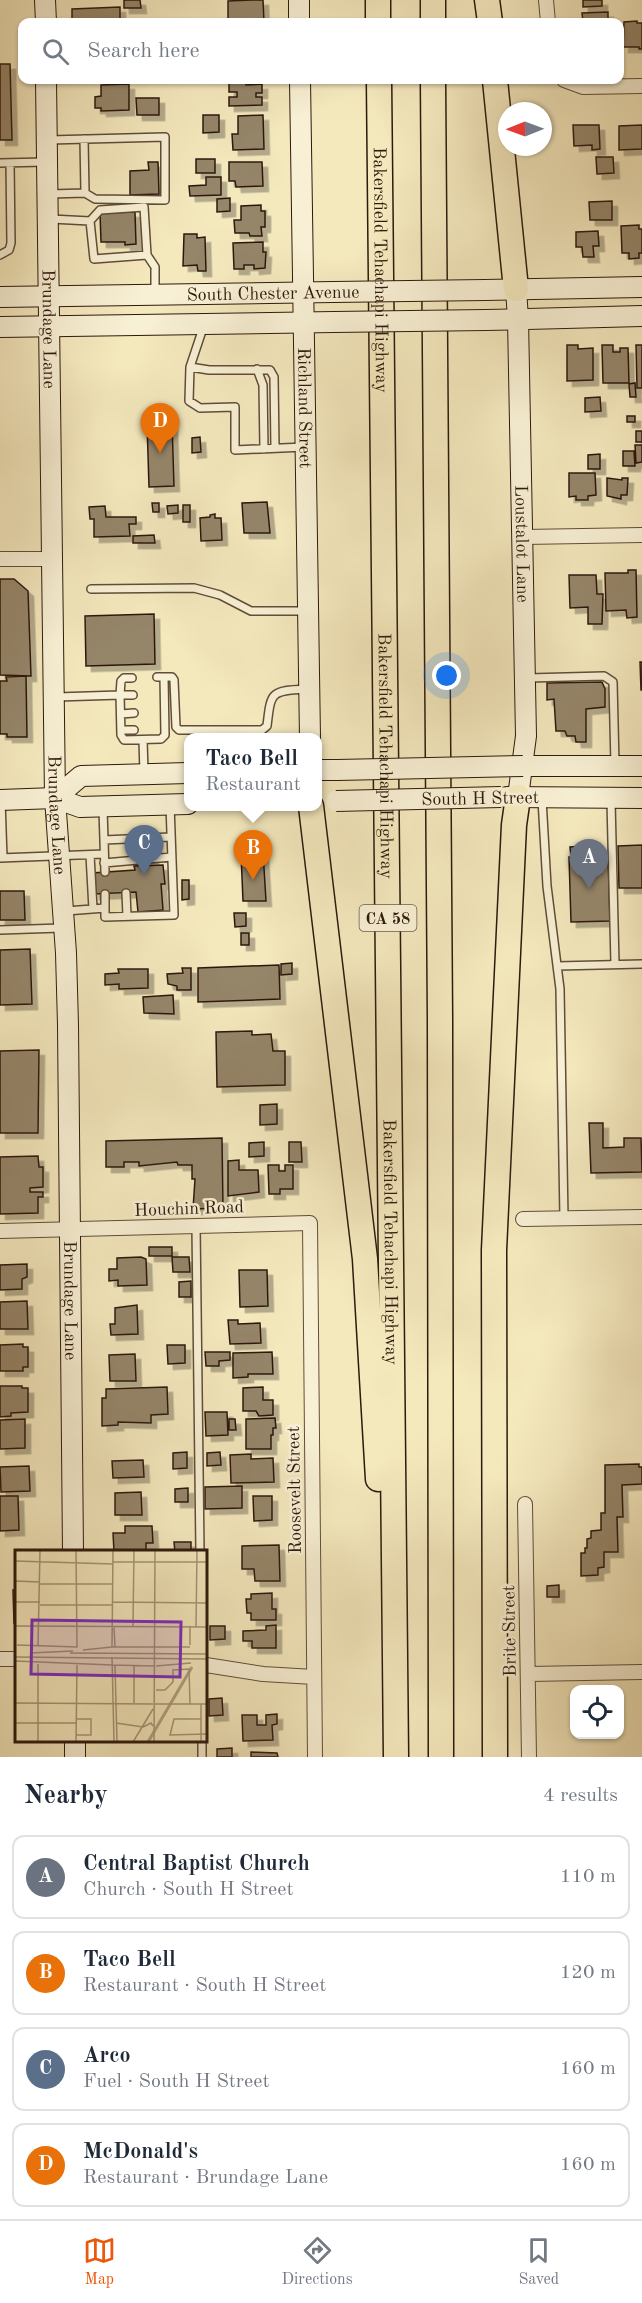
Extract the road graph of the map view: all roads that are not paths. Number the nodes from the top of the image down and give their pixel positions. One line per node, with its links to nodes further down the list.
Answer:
1 (45, 0): 7 (main road)
2 (299, 0): 8 (main road)
3 (378, 0): 9 (highway)
4 (433, 0): 10 (highway)
5 (487, 0): 11 (highway)
6 (546, 0): 12 (street)
7 (46, 18)
8 (299, 18)
9 (378, 18)
10 (433, 18)
11 (489, 18)
12 (548, 18)
13 (46, 84): 21 (main road, Brundage Lane)
14 (300, 84): 33 (main road, Richland Street)
15 (379, 84): 120 (highway, Bakersfield Tehachapi Highway / CA 58)
16 (434, 84): 121 (highway, CA 58)
17 (495, 84): 32 (highway)
18 (575, 84): 19 (street)
19 (642, 86)
20 (84, 139): 21 (lane); 25 (lane); 25 (lane)
21 (47, 140): 22 (main road, Brundage Lane)
22 (47, 162): 24 (lane); 26 (main road, Brundage Lane)
23 (0, 163): 24 (lane)
24 (10, 163): 29 (lane)
25 (85, 193): 26 (lane)
26 (48, 194): 27 (main road, Brundage Lane)
27 (48, 219): 28 (lane); 36 (main road, Brundage Lane)
28 (90, 220): 30 (lane); 30 (lane)
29 (0, 255)
30 (147, 255): 34 (lane)
31 (642, 287): 32 (main road, South Chester Avenue)
32 (516, 289): 33 (main road, South Chester Avenue, bridge); 38 (main road, Loustalot Lane)
33 (305, 293): 34 (main road, South Chester Avenue); 39 (main road, Richland Street)
34 (154, 295): 36 (main road, South Chester Avenue)
35 (0, 297): 36 (main road, South Chester Avenue)
36 (49, 297): 41 (main road, Brundage Lane)
37 (642, 315): 38 (main road, South Chester Avenue)
38 (518, 319): 39 (main road, South Chester Avenue, bridge); 49 (main road, Loustalot Lane)
39 (305, 322): 40 (main road, South Chester Avenue); 45 (main road, Richland Street)
40 (204, 324): 41 (main road, South Chester Avenue); 43 (lane)
41 (49, 326): 42 (main road, South Chester Avenue); 51 (main road, Brundage Lane)
42 (0, 327)
43 (190, 367): 44 (lane); 47 (lane)
44 (257, 369): 46 (lane); 47 (lane)
45 (304, 447): 46 (lane); 53 (main road, Richland Street)
46 (275, 448): 47 (lane)
47 (264, 449)
48 (642, 535): 49 (street)
49 (524, 537): 55 (main road, Loustalot Lane)
50 (0, 559): 51 (street)
51 (51, 559): 59 (main road, Brundage Lane)
52 (91, 590): 53 (lane)
53 (307, 611): 56 (main road, Richland Street)
54 (132, 678): 57 (lane)
55 (525, 678): 68 (main road, Loustalot Lane); 69 (lane)
56 (309, 688): 65 (lane); 66 (main road, Richland Street)
57 (120, 695): 58 (lane); 59 (lane); 61 (lane)
58 (134, 695)
59 (53, 697): 76 (main road, Brundage Lane)
60 (134, 713): 61 (lane)
61 (121, 714): 62 (lane)
62 (121, 730): 63 (lane); 67 (lane)
63 (134, 730)
64 (210, 733): 67 (lane)
65 (230, 733)
66 (310, 733)
67 (143, 740): 73 (lane)
68 (524, 766): 69 (main road, South H Street); 71 (main road, South H Street, bridge); 74 (main road, Loustalot Lane)
69 (615, 766): 70 (main road, South H Street)
70 (642, 766)
71 (322, 770)
72 (184, 773): 73 (main road)
73 (144, 775): 76 (main road)
74 (510, 797): 75 (main road, South H Street); 80 (main road, South H Street, bridge); 122 (highway)
75 (542, 797): 77 (main road, South H Street); 104 (lane)
76 (55, 798): 79 (main road); 82 (main road); 88 (main road, Brundage Lane)
77 (611, 798): 78 (main road, South H Street); 102 (lane)
78 (642, 798)
79 (0, 800): 89 (lane)
80 (327, 801)
81 (179, 805): 82 (main road); 84 (lane)
82 (103, 807): 85 (lane)
83 (311, 811): 120 (highway)
84 (171, 837): 85 (lane); 90 (lane)
85 (104, 840): 86 (lane)
86 (104, 854): 87 (lane); 92 (lane)
87 (90, 855): 88 (lane); 98 (lane)
88 (60, 856): 89 (lane); 100 (main road, Brundage Lane)
89 (2, 858)
90 (171, 858): 91 (lane); 99 (lane)
91 (125, 861): 92 (lane); 93 (lane)
92 (104, 862): 94 (lane)
93 (125, 871)
94 (105, 872)
95 (126, 893): 99 (lane)
96 (105, 894): 97 (lane)
97 (105, 908): 98 (lane); 99 (lane)
98 (93, 909): 100 (lane)
99 (127, 916)
100 (63, 920): 101 (lane); 111 (main road, Brundage Lane)
101 (0, 930)
102 (615, 964): 103 (lane); 104 (lane)
103 (642, 964)
104 (556, 966): 106 (lane)
105 (642, 1217): 106 (street)
106 (564, 1218): 107 (street)
107 (523, 1219)
108 (310, 1223): 109 (street, Houchin Road); 118 (street, Roosevelt Street)
109 (196, 1226): 111 (street, Houchin Road); 114 (lane)
110 (0, 1231): 111 (street, Houchin Road)
111 (70, 1231): 113 (main road, Brundage Lane)
112 (525, 1504): 117 (street, Brite Street)
113 (73, 1550)
114 (200, 1550)
115 (207, 1665): 118 (street)
116 (642, 1672): 117 (street)
117 (528, 1674): 123 (street, Brite Street)
118 (314, 1677): 119 (street, Roosevelt Street)
119 (315, 1757)
120 (396, 1757)
121 (441, 1757)
122 (495, 1757)
123 (529, 1757)

